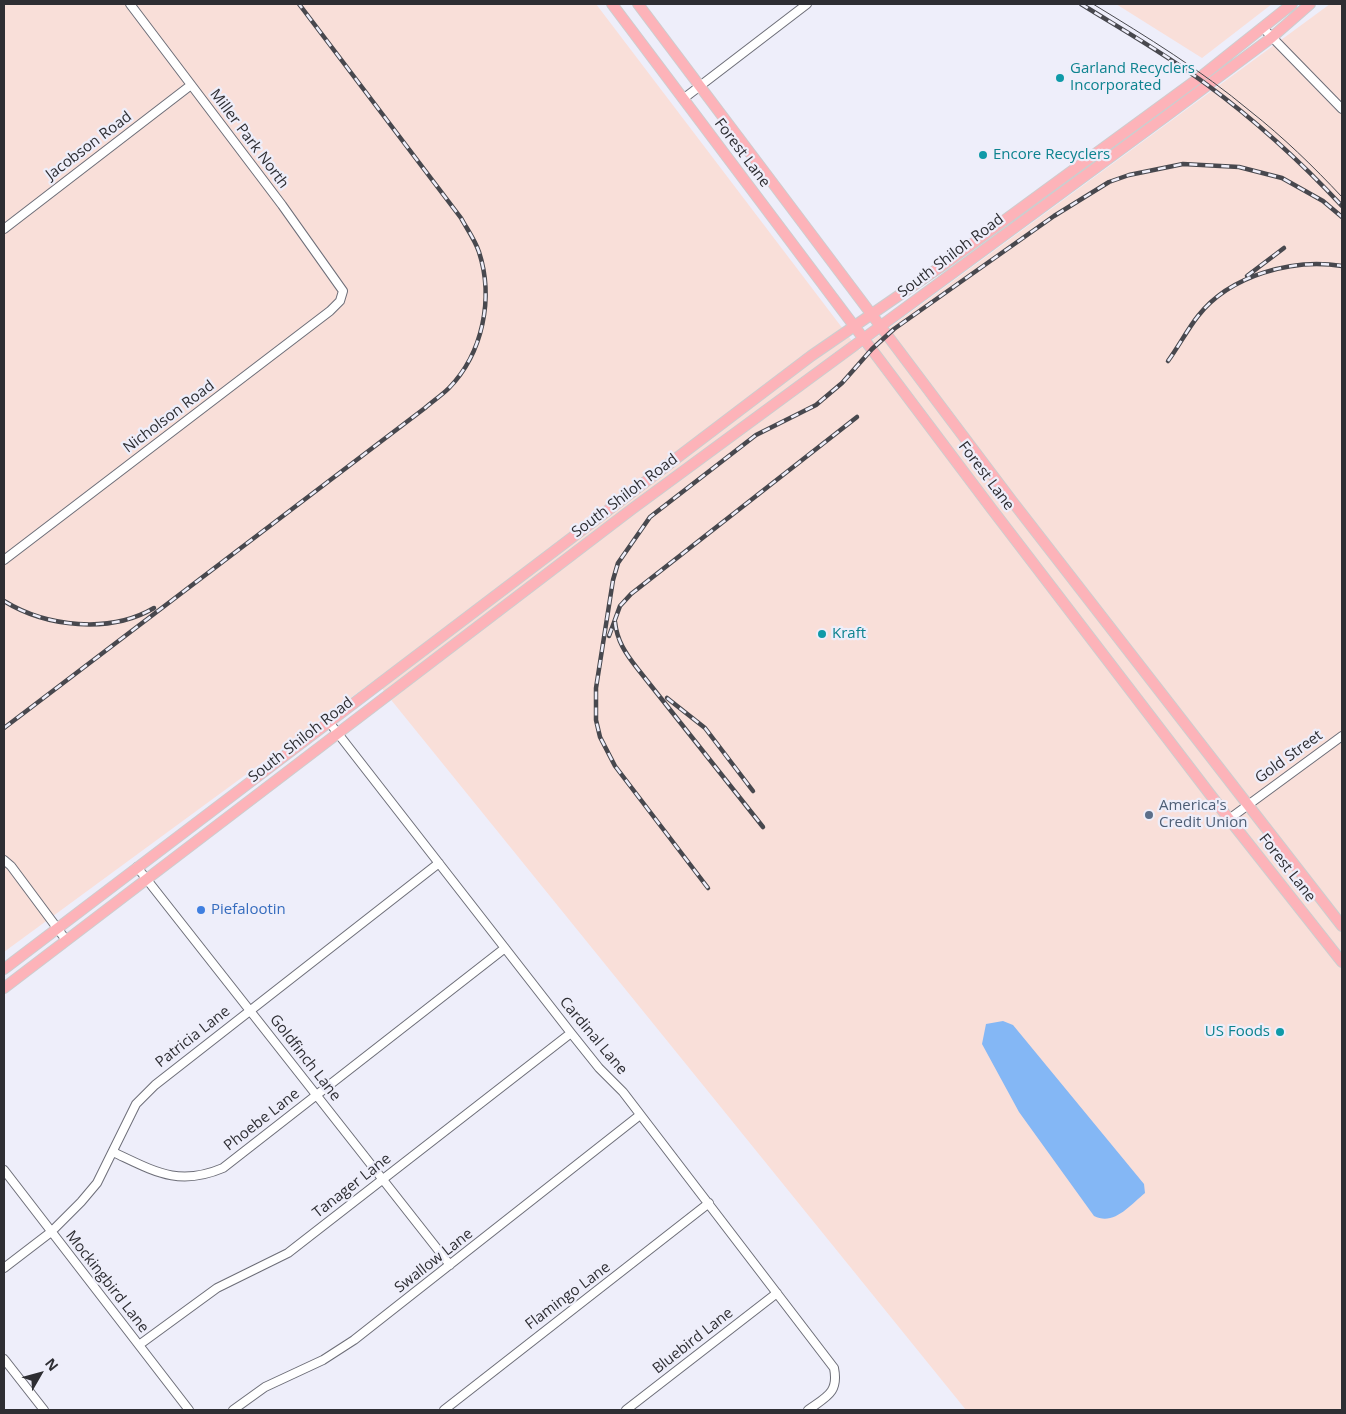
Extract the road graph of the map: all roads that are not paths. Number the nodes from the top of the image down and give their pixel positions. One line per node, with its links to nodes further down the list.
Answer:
1 (130, 4): 9 (street, Miller Park North)
2 (638, 4): 10 (main road, Forest Lane)
3 (807, 4): 10 (street)
4 (1292, 4): 7 (main road, South Shiloh Road)
5 (1310, 4): 8 (main road, South Shiloh Road)
6 (617, 5): 11 (main road, Forest Lane)
7 (1263, 28): 8 (street); 15 (main road, South Shiloh Road)
8 (1271, 38): 12 (street); 17 (main road, South Shiloh Road)
9 (191, 85): 13 (street, Jacobson Road); 14 (street, Miller Park North)
10 (700, 86): 11 (street); 15 (main road, Forest Lane)
11 (683, 99): 16 (main road, Forest Lane)
12 (1342, 109)
13 (4, 228)
14 (344, 291): 19 (street, Nicholson Road)
15 (871, 314): 16 (main road, South Shiloh Road); 17 (main road, Forest Lane)
16 (853, 326): 18 (main road, Forest Lane); 20 (main road, South Shiloh Road)
17 (881, 326): 18 (main road, South Shiloh Road); 23 (main road, Forest Lane)
18 (863, 338): 21 (main road, South Shiloh Road); 24 (main road, Forest Lane)
19 (4, 560)
20 (329, 722): 21 (street, Cardinal Lane); 27 (main road, South Shiloh Road)
21 (337, 732): 26 (street, Cardinal Lane); 28 (main road, South Shiloh Road)
22 (1342, 736): 23 (street, Gold Street)
23 (1246, 805): 24 (street, Gold Street); 29 (main road, Forest Lane)
24 (1229, 819): 33 (main road, Forest Lane)
25 (4, 860): 30 (street)
26 (439, 863): 32 (street, Cardinal Lane); 37 (street, Patricia Lane)
27 (137, 867): 28 (street, Goldfinch Lane); 30 (main road, South Shiloh Road)
28 (146, 879): 31 (main road, South Shiloh Road); 37 (street, Goldfinch Lane)
29 (1342, 926)
30 (57, 929): 31 (street); 35 (main road, South Shiloh Road)
31 (66, 940): 36 (main road, South Shiloh Road)
32 (504, 948): 38 (street, Cardinal Lane); 39 (street, Phoebe Lane)
33 (1338, 951): 34 (main road, Forest Lane)
34 (1342, 962)
35 (4, 969)
36 (4, 988)
37 (250, 1010): 39 (street, Goldfinch Lane); 41 (street, Patricia Lane)
38 (571, 1033): 40 (street, Cardinal Lane); 43 (street, Tanager Lane)
39 (316, 1094): 41 (street, Phoebe Lane); 43 (street, Goldfinch Lane)
40 (640, 1115): 44 (street, Cardinal Lane); 46 (street, Swallow Lane)
41 (113, 1152): 45 (street, Patricia Lane)
42 (4, 1170): 45 (street, Mockingbird Lane)
43 (382, 1180): 46 (street, Goldfinch Lane); 49 (street, Tanager Lane)
44 (709, 1203): 48 (street, Cardinal Lane); 54 (street, Flamingo Lane)
45 (51, 1232): 47 (street, Patricia Lane); 49 (street, Mockingbird Lane)
46 (450, 1265): 53 (street, Swallow Lane)
47 (4, 1268)
48 (777, 1293): 55 (street, Bluebird Lane); 56 (street, Cardinal Lane)
49 (139, 1345): 52 (street, Mockingbird Lane)
50 (4, 1360): 51 (street)
51 (44, 1410)
52 (189, 1410)
53 (233, 1410)
54 (444, 1410)
55 (626, 1410)
56 (808, 1410)

